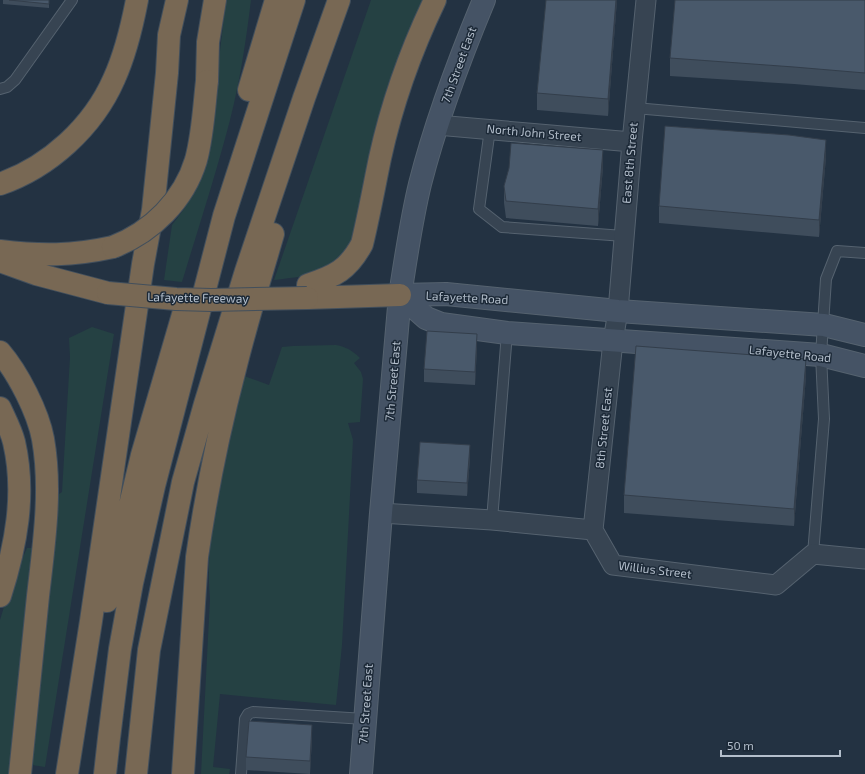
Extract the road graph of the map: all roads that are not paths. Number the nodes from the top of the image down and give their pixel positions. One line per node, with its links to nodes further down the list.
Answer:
1 (72, 0): 13 (lane)
2 (137, 0): 20 (highway)
3 (177, 0): 41 (highway)
4 (215, 0): 22 (highway, bridge)
5 (266, 0): 12 (highway)
6 (276, 0): 12 (highway)
7 (294, 0): 45 (highway)
8 (340, 0): 14 (highway)
9 (435, 0): 25 (highway)
10 (484, 0): 16 (main road, 7th Street East)
11 (646, 0): 15 (street, East 8th Street)
12 (263, 44): 41 (highway)
13 (0, 89)
14 (304, 98): 46 (highway); 47 (highway)
15 (635, 108): 17 (lane); 19 (street, East 8th Street)
16 (437, 125): 18 (street, North John Street); 26 (main road, 7th Street East)
17 (865, 128)
18 (490, 129): 19 (street, North John Street); 21 (lane)
19 (632, 142): 21 (street, East 8th Street)
20 (0, 184)
21 (624, 236): 28 (street, East 8th Street)
22 (0, 250)
23 (865, 253): 27 (lane)
24 (0, 261): 25 (highway, Lafayette Freeway, bridge)
25 (308, 292): 26 (highway)
26 (400, 295): 28 (main road, Lafayette Road); 29 (main road, Lafayette Road); 35 (main road, 7th Street East)
27 (824, 325): 28 (main road, Lafayette Road); 30 (main road, Lafayette Road); 32 (lane)
28 (616, 326): 29 (main road, Lafayette Road); 32 (main road, Lafayette Road); 37 (street, 8th Street East)
29 (507, 334): 36 (lane)
30 (865, 335)
31 (0, 352): 43 (highway)
32 (821, 355): 33 (main road, Lafayette Road); 38 (lane)
33 (865, 366)
34 (0, 408): 40 (highway)
35 (381, 514): 36 (street); 42 (main road, 7th Street East)
36 (492, 520): 37 (street)
37 (593, 530): 38 (street, Willius Street)
38 (813, 554): 39 (street)
39 (865, 559)
40 (0, 596)
41 (78, 702): 44 (highway)
42 (365, 719): 48 (lane); 49 (main road, 7th Street East)
43 (20, 774)
44 (67, 774)
45 (105, 774)
46 (136, 774)
47 (183, 774)
48 (241, 774)
49 (361, 774)

